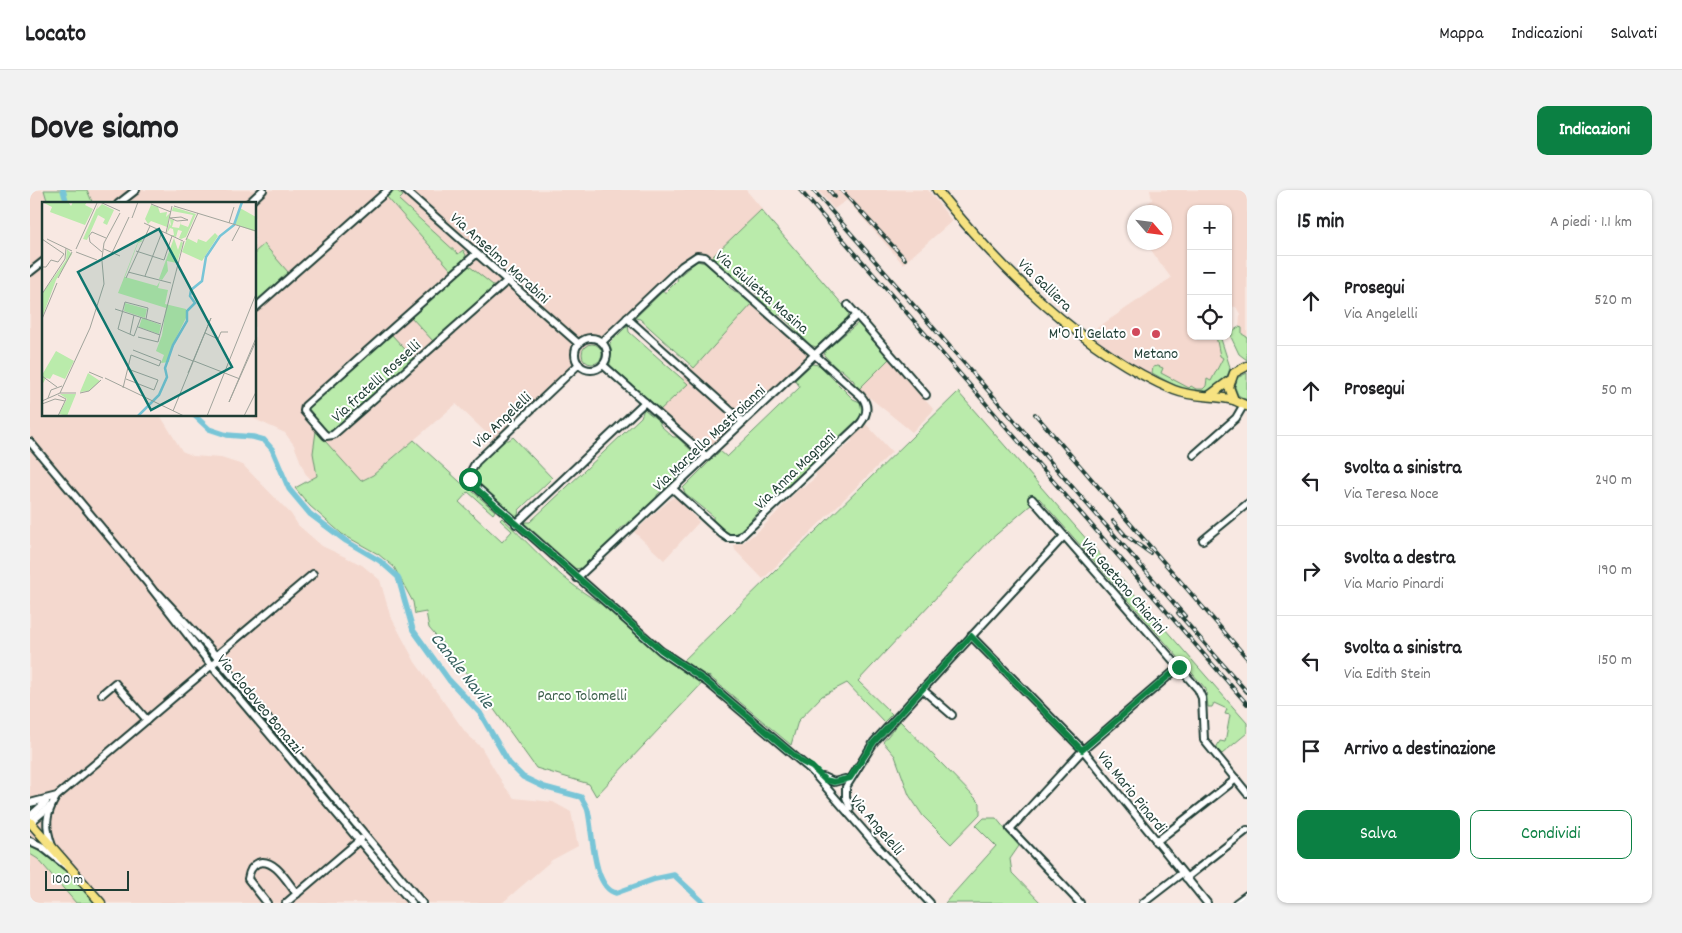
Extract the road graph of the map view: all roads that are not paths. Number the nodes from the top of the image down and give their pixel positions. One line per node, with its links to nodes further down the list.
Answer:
1 (136, 190): 6 (street)
2 (263, 190): 7 (street)
3 (388, 190): 13 (street)
4 (405, 190): 8 (street, Via Anselmo Marabini)
5 (938, 190): 24 (main road, Via Galliera)
6 (121, 202)
7 (250, 202)
8 (476, 254): 11 (street, Via Anselmo Marabini); 11 (street, Via fratelli Rosselli)
9 (42, 263): 10 (street)
10 (30, 272)
11 (506, 281): 17 (street, Via Anselmo Marabini)
12 (848, 305): 14 (street)
13 (256, 307)
14 (857, 315): 18 (street, Via Marcello Mastroianni); 23 (street)
15 (627, 318): 16 (street, Via Giulietta Masina); 18 (street, Via Giulietta Masina); 28 (street)
16 (602, 342): 17 (street); 20 (street)
17 (579, 344): 19 (street)
18 (815, 355): 28 (street, Via Marcello Mastroianni); 32 (street, Via Anna Magnani)
19 (579, 364): 20 (street); 35 (street, Via Angelelli)
20 (603, 365): 26 (street)
21 (1247, 366): 22 (main road)
22 (1229, 380): 24 (main road); 25 (main road)
23 (926, 395)
24 (1207, 397): 25 (main road, Via Galliera)
25 (1234, 400): 27 (main road)
26 (644, 402): 31 (street); 35 (street)
27 (1245, 406): 30 (street)
28 (743, 422): 31 (street, Via Marcello Mastroianni)
29 (30, 442): 40 (street, Via Clodoveo Bonazzi)
30 (1194, 454)
31 (707, 457): 32 (street, Via Marcello Mastroianni)
32 (673, 489): 39 (street, Via Marcello Mastroianni)
33 (1032, 499): 36 (street, Via Gaetano Chiarini)
34 (1247, 504): 37 (street)
35 (516, 524): 39 (street, Via Angelelli)
36 (1064, 536): 41 (street); 44 (street, Via Gaetano Chiarini)
37 (1203, 540)
38 (313, 574): 42 (street, Via Clodoveo Bonazzi)
39 (578, 578): 50 (street, Via Angelelli)
40 (145, 580): 42 (street, Via Clodoveo Bonazzi); 43 (street, Via Clodoveo Bonazzi)
41 (971, 636): 45 (street); 49 (street, Via Mario Pinardi)
42 (217, 658): 43 (street); 60 (street, Via Clodoveo Bonazzi)
43 (211, 665): 48 (street); 62 (street, Via Clodoveo Bonazzi)
44 (1179, 667): 49 (street); 52 (street, Via Gaetano Chiarini)
45 (922, 689): 47 (street); 51 (street)
46 (102, 694): 48 (street)
47 (952, 715)
48 (147, 720): 55 (street)
49 (1082, 750): 64 (street, Via Mario Pinardi); 76 (street)
50 (802, 762): 51 (street); 53 (street, Via Angelelli)
51 (847, 780): 53 (street); 63 (street)
52 (1236, 780): 54 (street, Via Gaetano Chiarini); 64 (street)
53 (833, 792): 63 (street, Via Angelelli)
54 (1247, 793)
55 (50, 802): 56 (street); 57 (street); 58 (street); 65 (street)
56 (30, 803)
57 (30, 816)
58 (30, 822): 65 (main road)
59 (1247, 830): 67 (street)
60 (366, 835): 62 (street); 74 (street, Via Clodoveo Bonazzi)
61 (30, 841): 66 (street)
62 (360, 841): 68 (street); 73 (street, Via Clodoveo Bonazzi)
63 (872, 841): 75 (street, Via Angelelli)
64 (1156, 842): 67 (street, Via Mario Pinardi)
65 (52, 846): 66 (main road)
66 (77, 874): 70 (main road)
67 (1184, 875): 77 (street); 78 (street, Via Mario Pinardi)
68 (297, 894): 71 (street); 72 (street)
69 (1247, 895): 79 (street)
70 (101, 903)
71 (267, 903)
72 (286, 903)
73 (412, 903)
74 (422, 903)
75 (930, 903)
76 (1080, 903)
77 (1143, 903)
78 (1207, 903)
79 (1236, 903)

